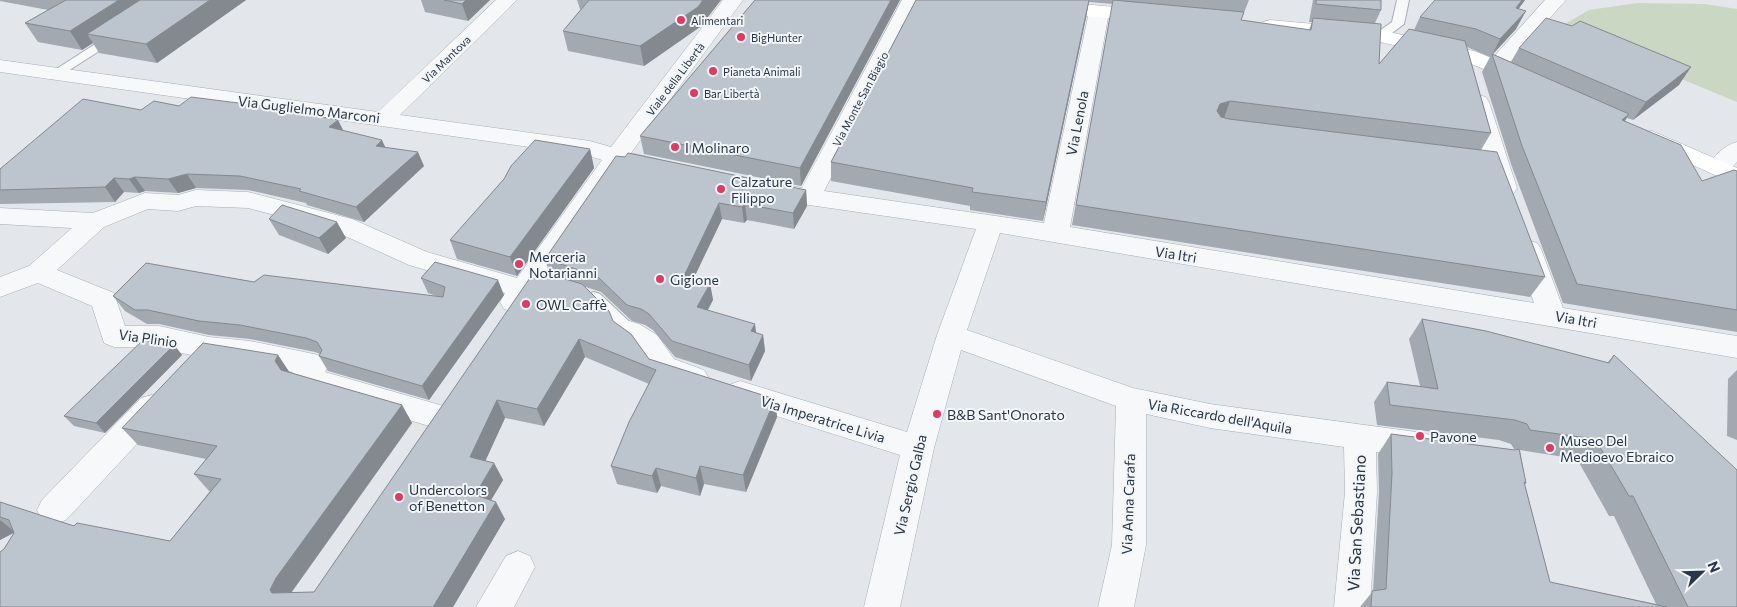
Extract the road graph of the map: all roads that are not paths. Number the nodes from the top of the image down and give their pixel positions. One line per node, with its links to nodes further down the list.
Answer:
1 (507, 0): 18 (street, Via Mantova)
2 (733, 0): 21 (street, Viale della Libertà)
3 (912, 0): 25 (street, Via Monte San Biagio)
4 (978, 0): 7 (street)
5 (1404, 0): 12 (lane)
6 (1556, 0): 15 (street)
7 (1009, 1): 8 (street)
8 (1099, 12): 9 (street); 29 (street, Via Lenola)
9 (1168, 18)
10 (1248, 25): 12 (street)
11 (128, 27): 16 (lane)
12 (1380, 36): 13 (street)
13 (1467, 55): 15 (street); 34 (street)
14 (0, 66): 16 (street, Via Guglielmo Marconi)
15 (1495, 67): 17 (street)
16 (53, 75): 18 (street, Via Guglielmo Marconi)
17 (1539, 86)
18 (385, 118): 21 (street, Via Guglielmo Marconi)
19 (1638, 131): 23 (street)
20 (1737, 149): 23 (street)
21 (616, 157): 22 (street); 31 (street, Viale della Libertà)
22 (674, 169)
23 (1728, 172)
24 (741, 183): 25 (street, Via Itri)
25 (808, 197): 28 (street, Via Itri)
26 (0, 216): 27 (street)
27 (95, 221): 30 (street); 31 (street)
28 (991, 223): 29 (street, Via Itri); 37 (street, Via Sergio Galba)
29 (1057, 235): 34 (street, Via Itri)
30 (38, 273): 32 (street); 39 (street, Via Plinio)
31 (533, 285): 35 (street, Viale della Libertà)
32 (0, 287)
33 (577, 292): 36 (lane)
34 (1552, 315): 38 (street, Via Itri)
35 (502, 320)
36 (629, 331): 43 (street, Via Imperatrice Livia)
37 (951, 336): 41 (street, Via Riccardo dell'Aquila); 43 (street, Via Sergio Galba)
38 (1737, 346)
39 (189, 369): 40 (street, Via Plinio); 45 (street)
40 (453, 392)
41 (1131, 399): 42 (street, Via Riccardo dell'Aquila); 49 (street, Via Anna Carafa)
42 (1360, 438): 44 (street, Via Riccardo dell'Aquila); 50 (street, Via San Sebastiano)
43 (918, 448): 48 (street, Via Sergio Galba)
44 (1453, 449)
45 (54, 510)
46 (518, 567): 47 (street)
47 (494, 607)
48 (882, 607)
49 (1116, 607)
50 (1352, 607)

